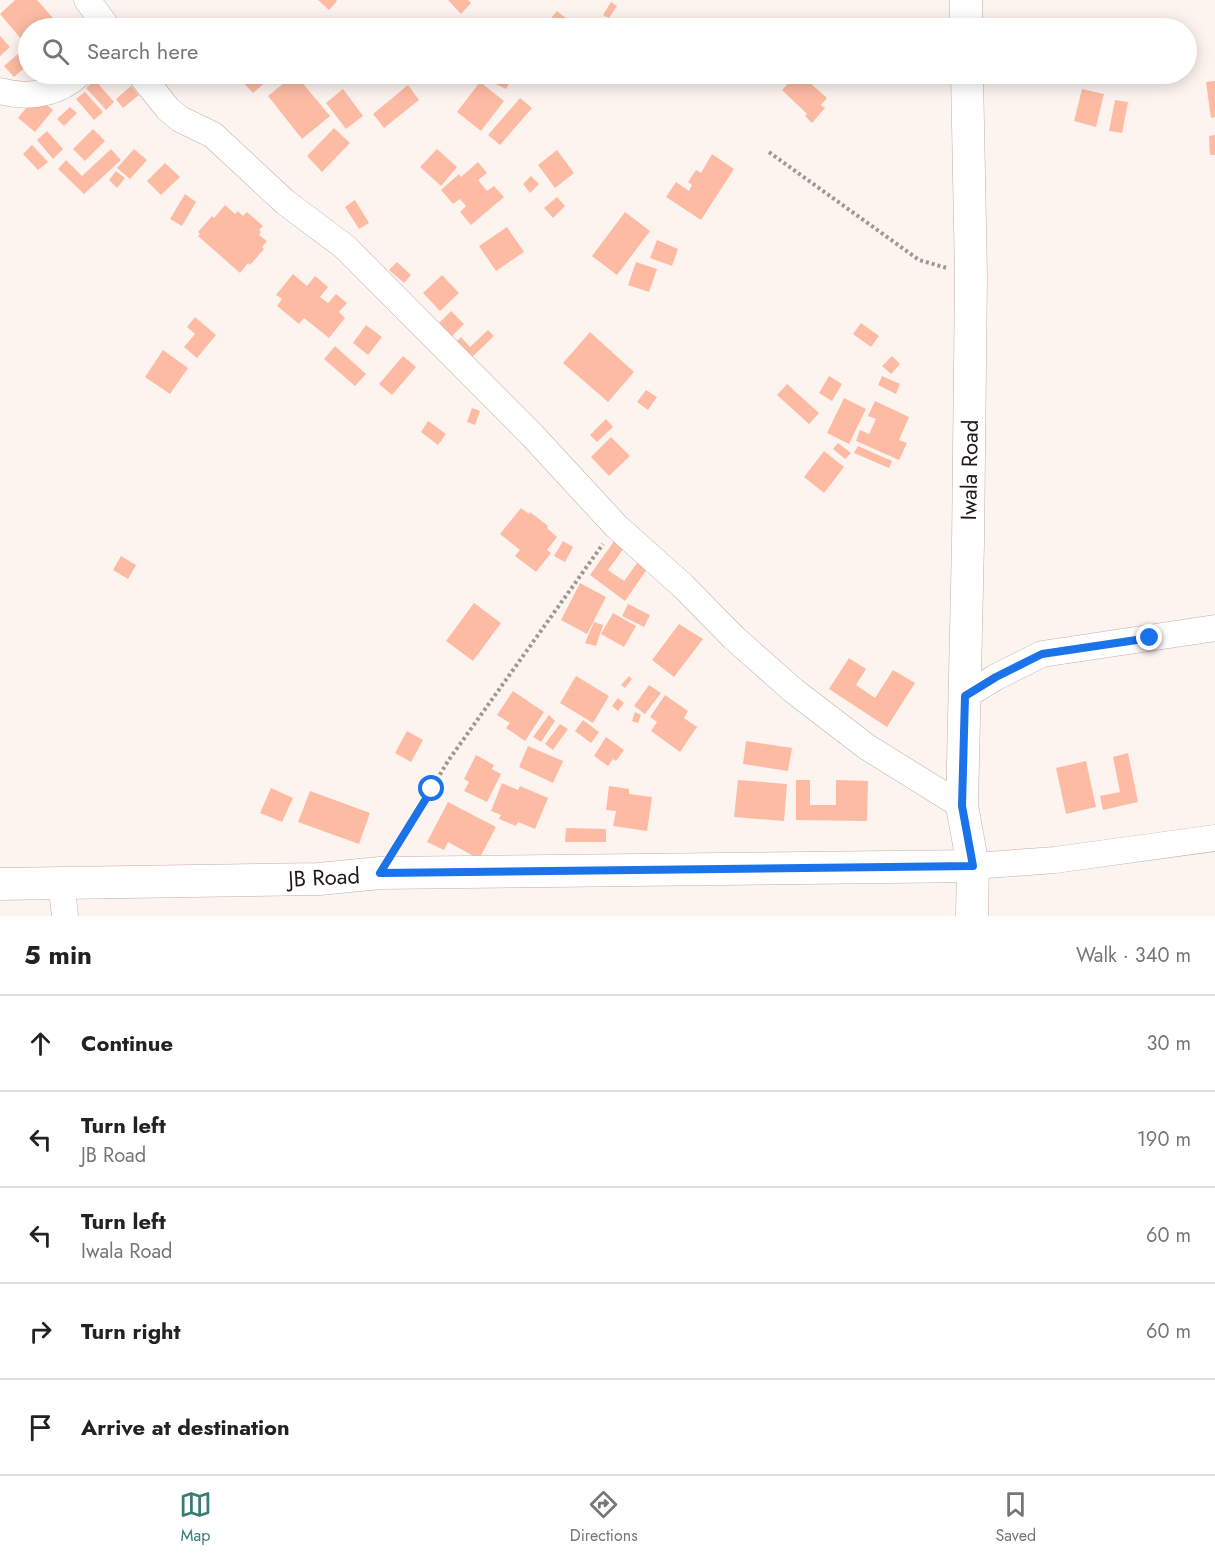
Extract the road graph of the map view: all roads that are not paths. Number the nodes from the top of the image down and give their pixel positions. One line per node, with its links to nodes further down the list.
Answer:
1 (87, 0): 3 (street)
2 (966, 0): 4 (street)
3 (100, 18)
4 (966, 18)
5 (67, 84): 8 (street)
6 (148, 84): 11 (street)
7 (967, 84): 10 (street, Iwala Road)
8 (0, 91)
9 (1215, 628): 10 (street)
10 (965, 696): 11 (street, Iwala Road)
11 (962, 806): 13 (street, Iwala Road)
12 (1215, 838): 13 (street)
13 (973, 866): 14 (street, JB Road); 17 (street, Iwala Road)
14 (61, 881): 15 (street, JB Road); 16 (street)
15 (0, 884)
16 (65, 916)
17 (972, 916)

